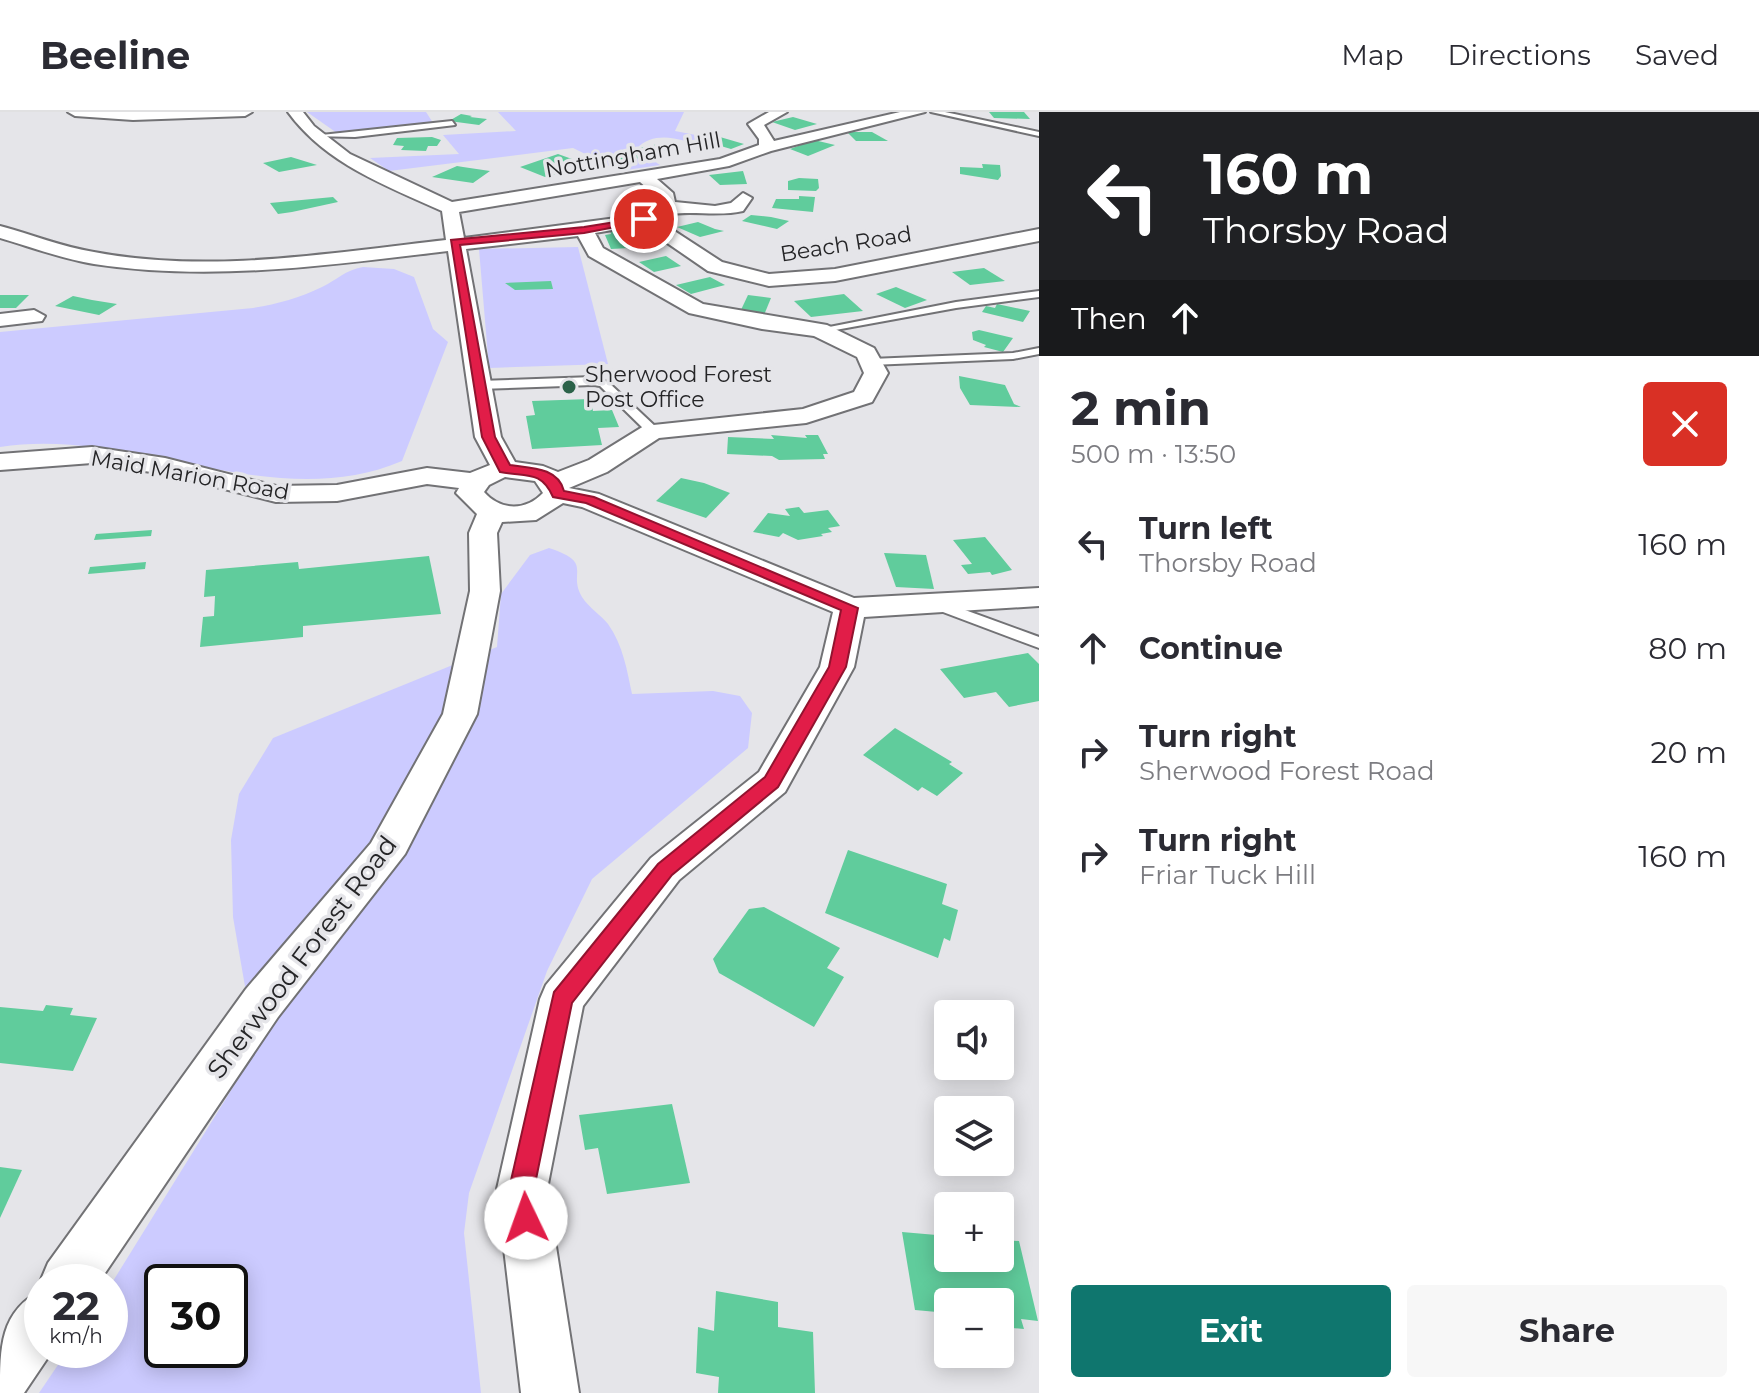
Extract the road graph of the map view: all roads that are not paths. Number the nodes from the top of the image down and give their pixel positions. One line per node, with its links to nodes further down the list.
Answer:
1 (75, 112): 2 (street)
2 (245, 112)
3 (295, 112): 9 (street)
4 (780, 112): 10 (street, Nottingham Hill)
5 (918, 112): 10 (street)
6 (935, 112): 8 (lane)
7 (452, 123): 9 (lane)
8 (1039, 134)
9 (316, 136): 14 (street)
10 (766, 148): 11 (street, Nottingham Hill)
11 (645, 177): 13 (street); 14 (street, Nottingham Hill)
12 (743, 198): 13 (street)
13 (666, 207): 15 (street)
14 (450, 208): 19 (street)
15 (644, 219): 16 (street); 18 (street, Beach Road)
16 (584, 230): 19 (street); 23 (street)
17 (0, 232): 19 (street)
18 (1039, 235)
19 (455, 242): 26 (street)
20 (1039, 294): 23 (lane)
21 (34, 316): 22 (street)
22 (0, 320)
23 (819, 330): 25 (street)
24 (1039, 351): 25 (lane)
25 (871, 362): 27 (street)
26 (479, 385): 27 (lane); 29 (street)
27 (653, 431): 30 (street, Maid Marion Road)
28 (0, 462): 31 (street, Maid Marion Road)
29 (505, 469): 30 (street); 31 (street)
30 (556, 489): 31 (street, Maid Marion Road); 34 (street)
31 (483, 497): 36 (street, Sherwood Forest Road)
32 (1039, 597): 33 (street)
33 (930, 602): 34 (street); 35 (lane)
34 (850, 608): 39 (street)
35 (1039, 643)
36 (80, 1264)
37 (24, 1344): 38 (street)
38 (0, 1378)
39 (550, 1393)

